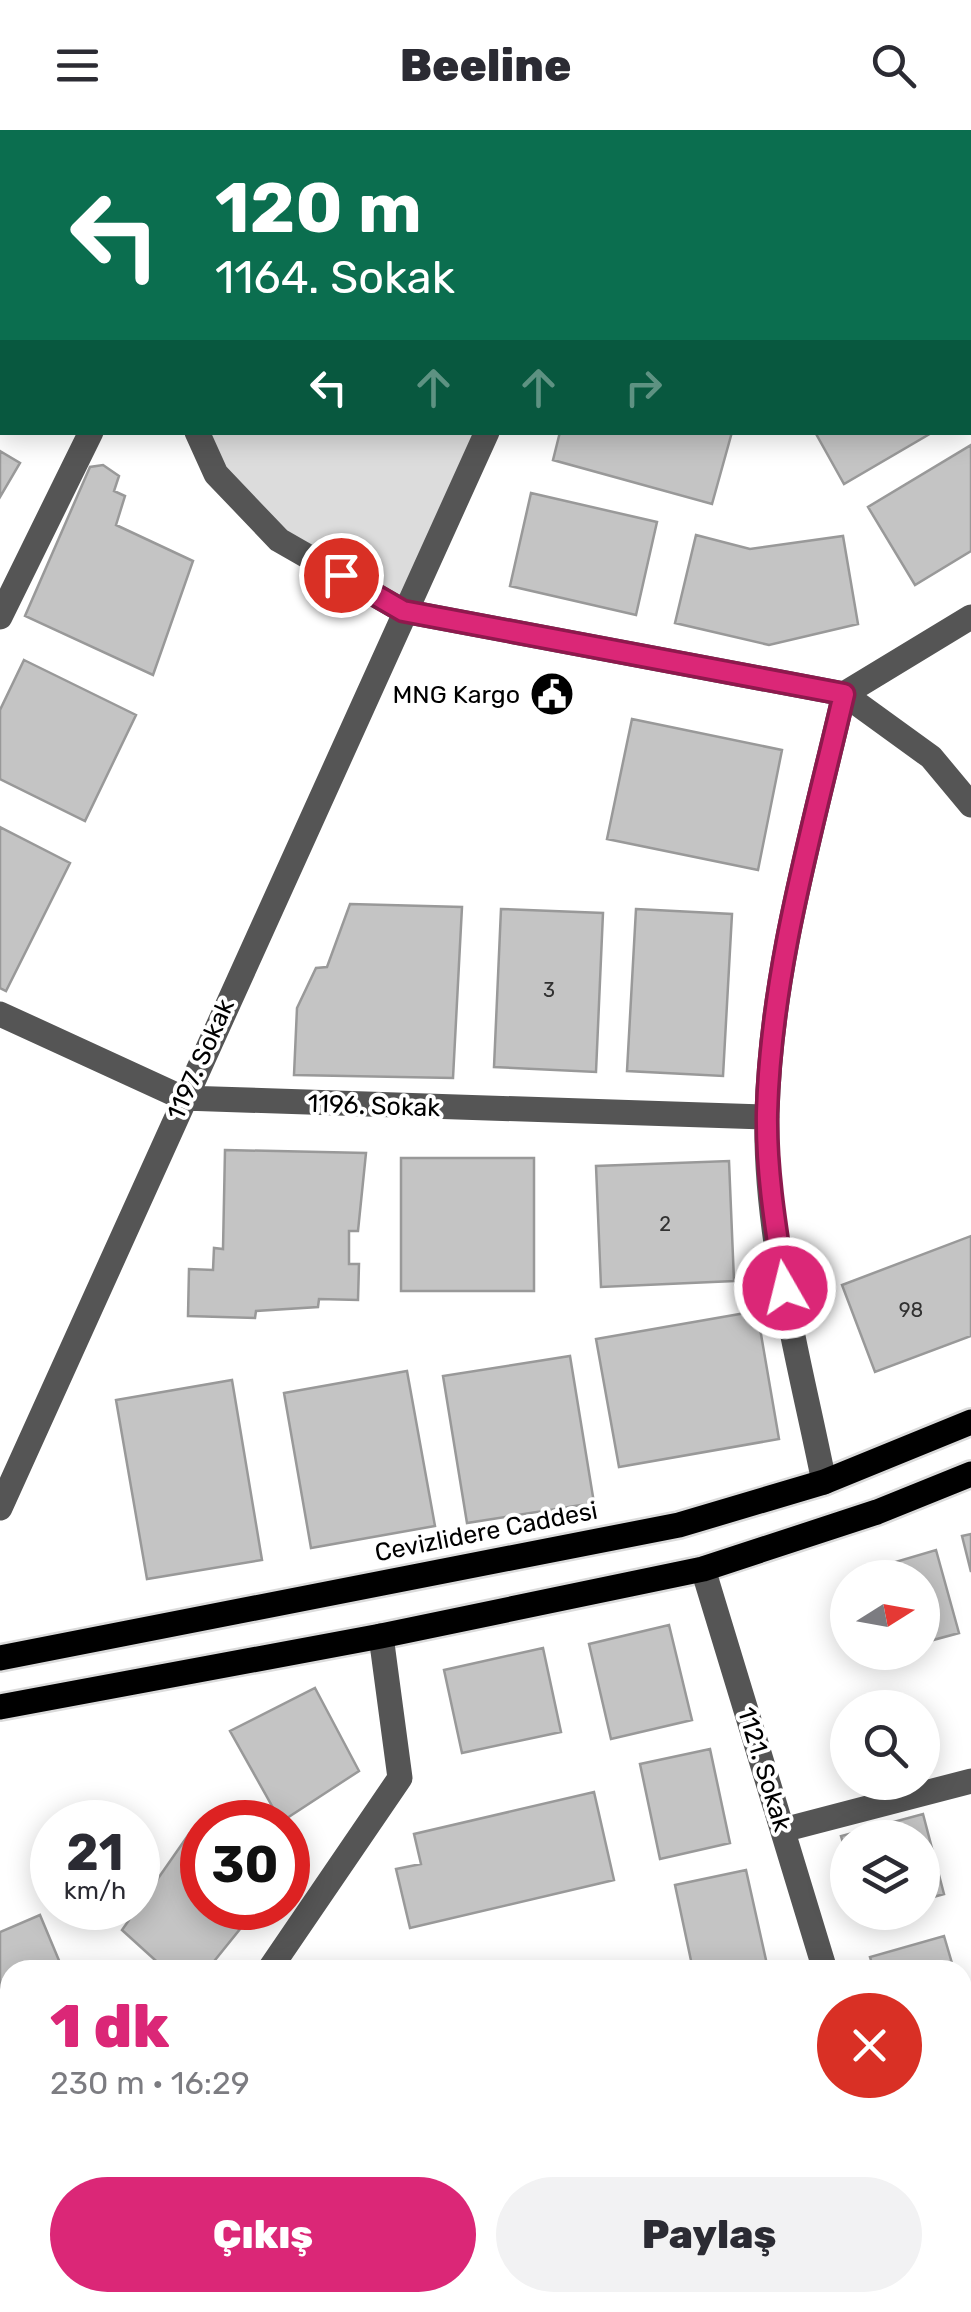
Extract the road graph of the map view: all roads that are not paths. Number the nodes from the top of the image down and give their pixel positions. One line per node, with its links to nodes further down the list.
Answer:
1 (90, 435): 5 (street)
2 (198, 435): 4 (street)
3 (486, 435): 4 (street, 1197. Sokak)
4 (403, 611): 7 (street); 10 (street, 1197. Sokak)
5 (0, 616)
6 (971, 617): 7 (street)
7 (844, 694): 8 (street); 11 (street)
8 (971, 806)
9 (0, 1014): 10 (street, 1196. Sokak)
10 (183, 1098): 11 (street, 1196. Sokak); 15 (street, 1197. Sokak)
11 (767, 1117): 14 (street)
12 (971, 1422): 14 (main road, Cevizlidere Caddesi)
13 (971, 1474): 16 (main road)
14 (824, 1482): 18 (main road, Cevizlidere Caddesi)
15 (0, 1508)
16 (704, 1568): 17 (main road); 21 (street, 1121. Sokak)
17 (381, 1636): 19 (main road); 22 (street)
18 (0, 1658)
19 (0, 1707)
20 (971, 1781): 21 (street)
21 (783, 1830): 23 (street, 1121. Sokak)
22 (276, 1960)
23 (823, 1960)

